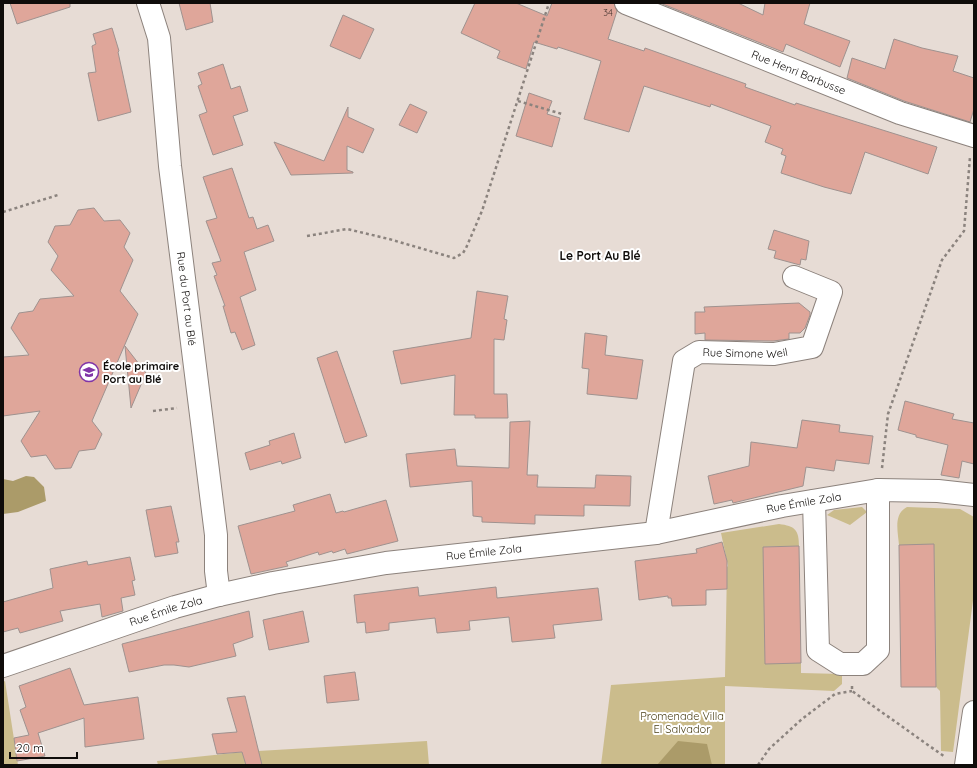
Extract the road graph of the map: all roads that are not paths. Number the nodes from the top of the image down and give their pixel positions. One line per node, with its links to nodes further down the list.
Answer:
1 (148, 3): 9 (street, Rue du Port au Blé)
2 (626, 3): 3 (street, Rue Henri Barbusse)
3 (973, 136)
4 (794, 276): 8 (street, Rue Simone Weil)
5 (878, 490): 6 (street, Rue Émile Zola); 7 (street, Rue Émile Zola); 7 (street)
6 (974, 496)
7 (814, 501): 8 (street, Rue Émile Zola)
8 (656, 533): 9 (street, Rue Émile Zola)
9 (220, 595): 10 (street, Rue Émile Zola)
10 (3, 666)
11 (974, 712): 12 (street)
12 (958, 762)

